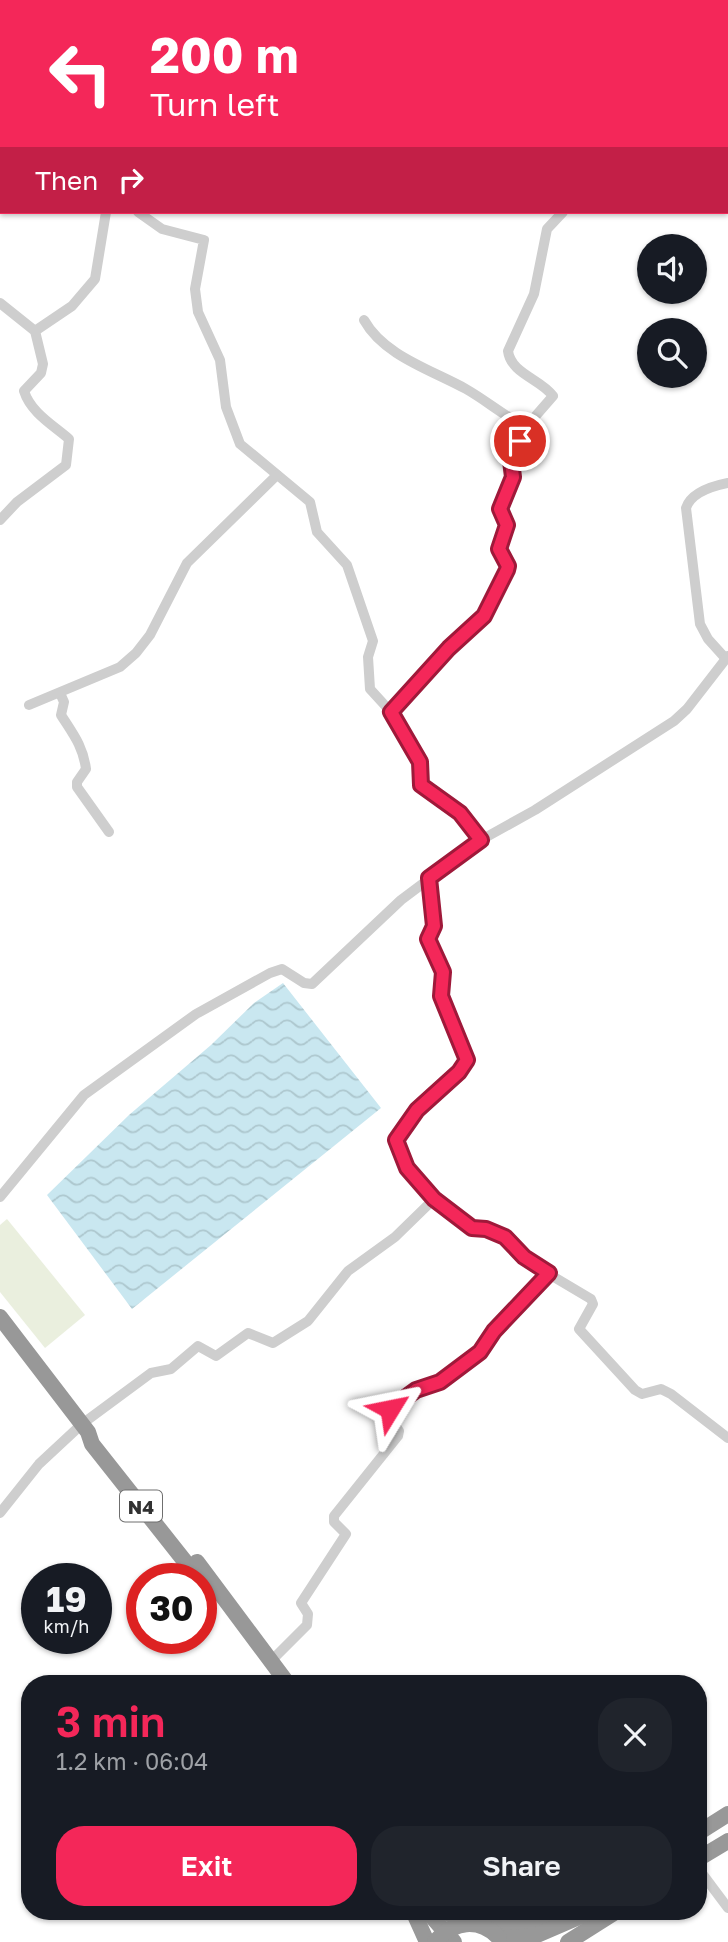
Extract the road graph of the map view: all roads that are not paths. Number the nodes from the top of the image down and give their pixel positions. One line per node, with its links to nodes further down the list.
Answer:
1 (106, 214): 6 (street)
2 (141, 214): 8 (street)
3 (561, 214): 7 (street)
4 (0, 303): 6 (street)
5 (364, 320): 7 (street)
6 (35, 331): 10 (street)
7 (526, 427): 14 (street)
8 (277, 474): 12 (street); 14 (street)
9 (728, 483): 11 (street)
10 (0, 520)
11 (727, 657): 16 (street)
12 (60, 693): 13 (street); 15 (street)
13 (29, 705)
14 (391, 712): 16 (street)
15 (109, 832)
16 (481, 840): 17 (street)
17 (429, 878): 18 (street); 19 (street)
18 (0, 1197)
19 (434, 1199): 20 (street); 22 (street)
20 (549, 1273): 23 (street); 27 (street)
21 (0, 1317): 22 (highway, N4)
22 (85, 1428): 24 (street); 25 (highway, N4); 27 (highway, N4)
23 (728, 1438)
24 (0, 1513)
25 (186, 1563)
26 (217, 1604): 28 (highway)
27 (272, 1660): 29 (highway, N4)
28 (270, 1675)
29 (282, 1675)
30 (728, 1814): 31 (highway)
31 (707, 1827)
32 (728, 1830): 34 (highway)
33 (728, 1841): 35 (highway)
34 (707, 1843)
35 (707, 1854)
36 (707, 1880): 37 (street)
37 (728, 1908)
38 (417, 1920): 46 (highway)
39 (436, 1920): 48 (highway)
40 (465, 1920): 41 (highway)
41 (543, 1920)
42 (556, 1920): 49 (highway)
43 (572, 1920): 45 (highway, bridge)
44 (603, 1920): 50 (highway)
45 (498, 1937): 47 (highway, bridge)
46 (427, 1942)
47 (435, 1942)
48 (454, 1942)
49 (511, 1942)
50 (568, 1942)

